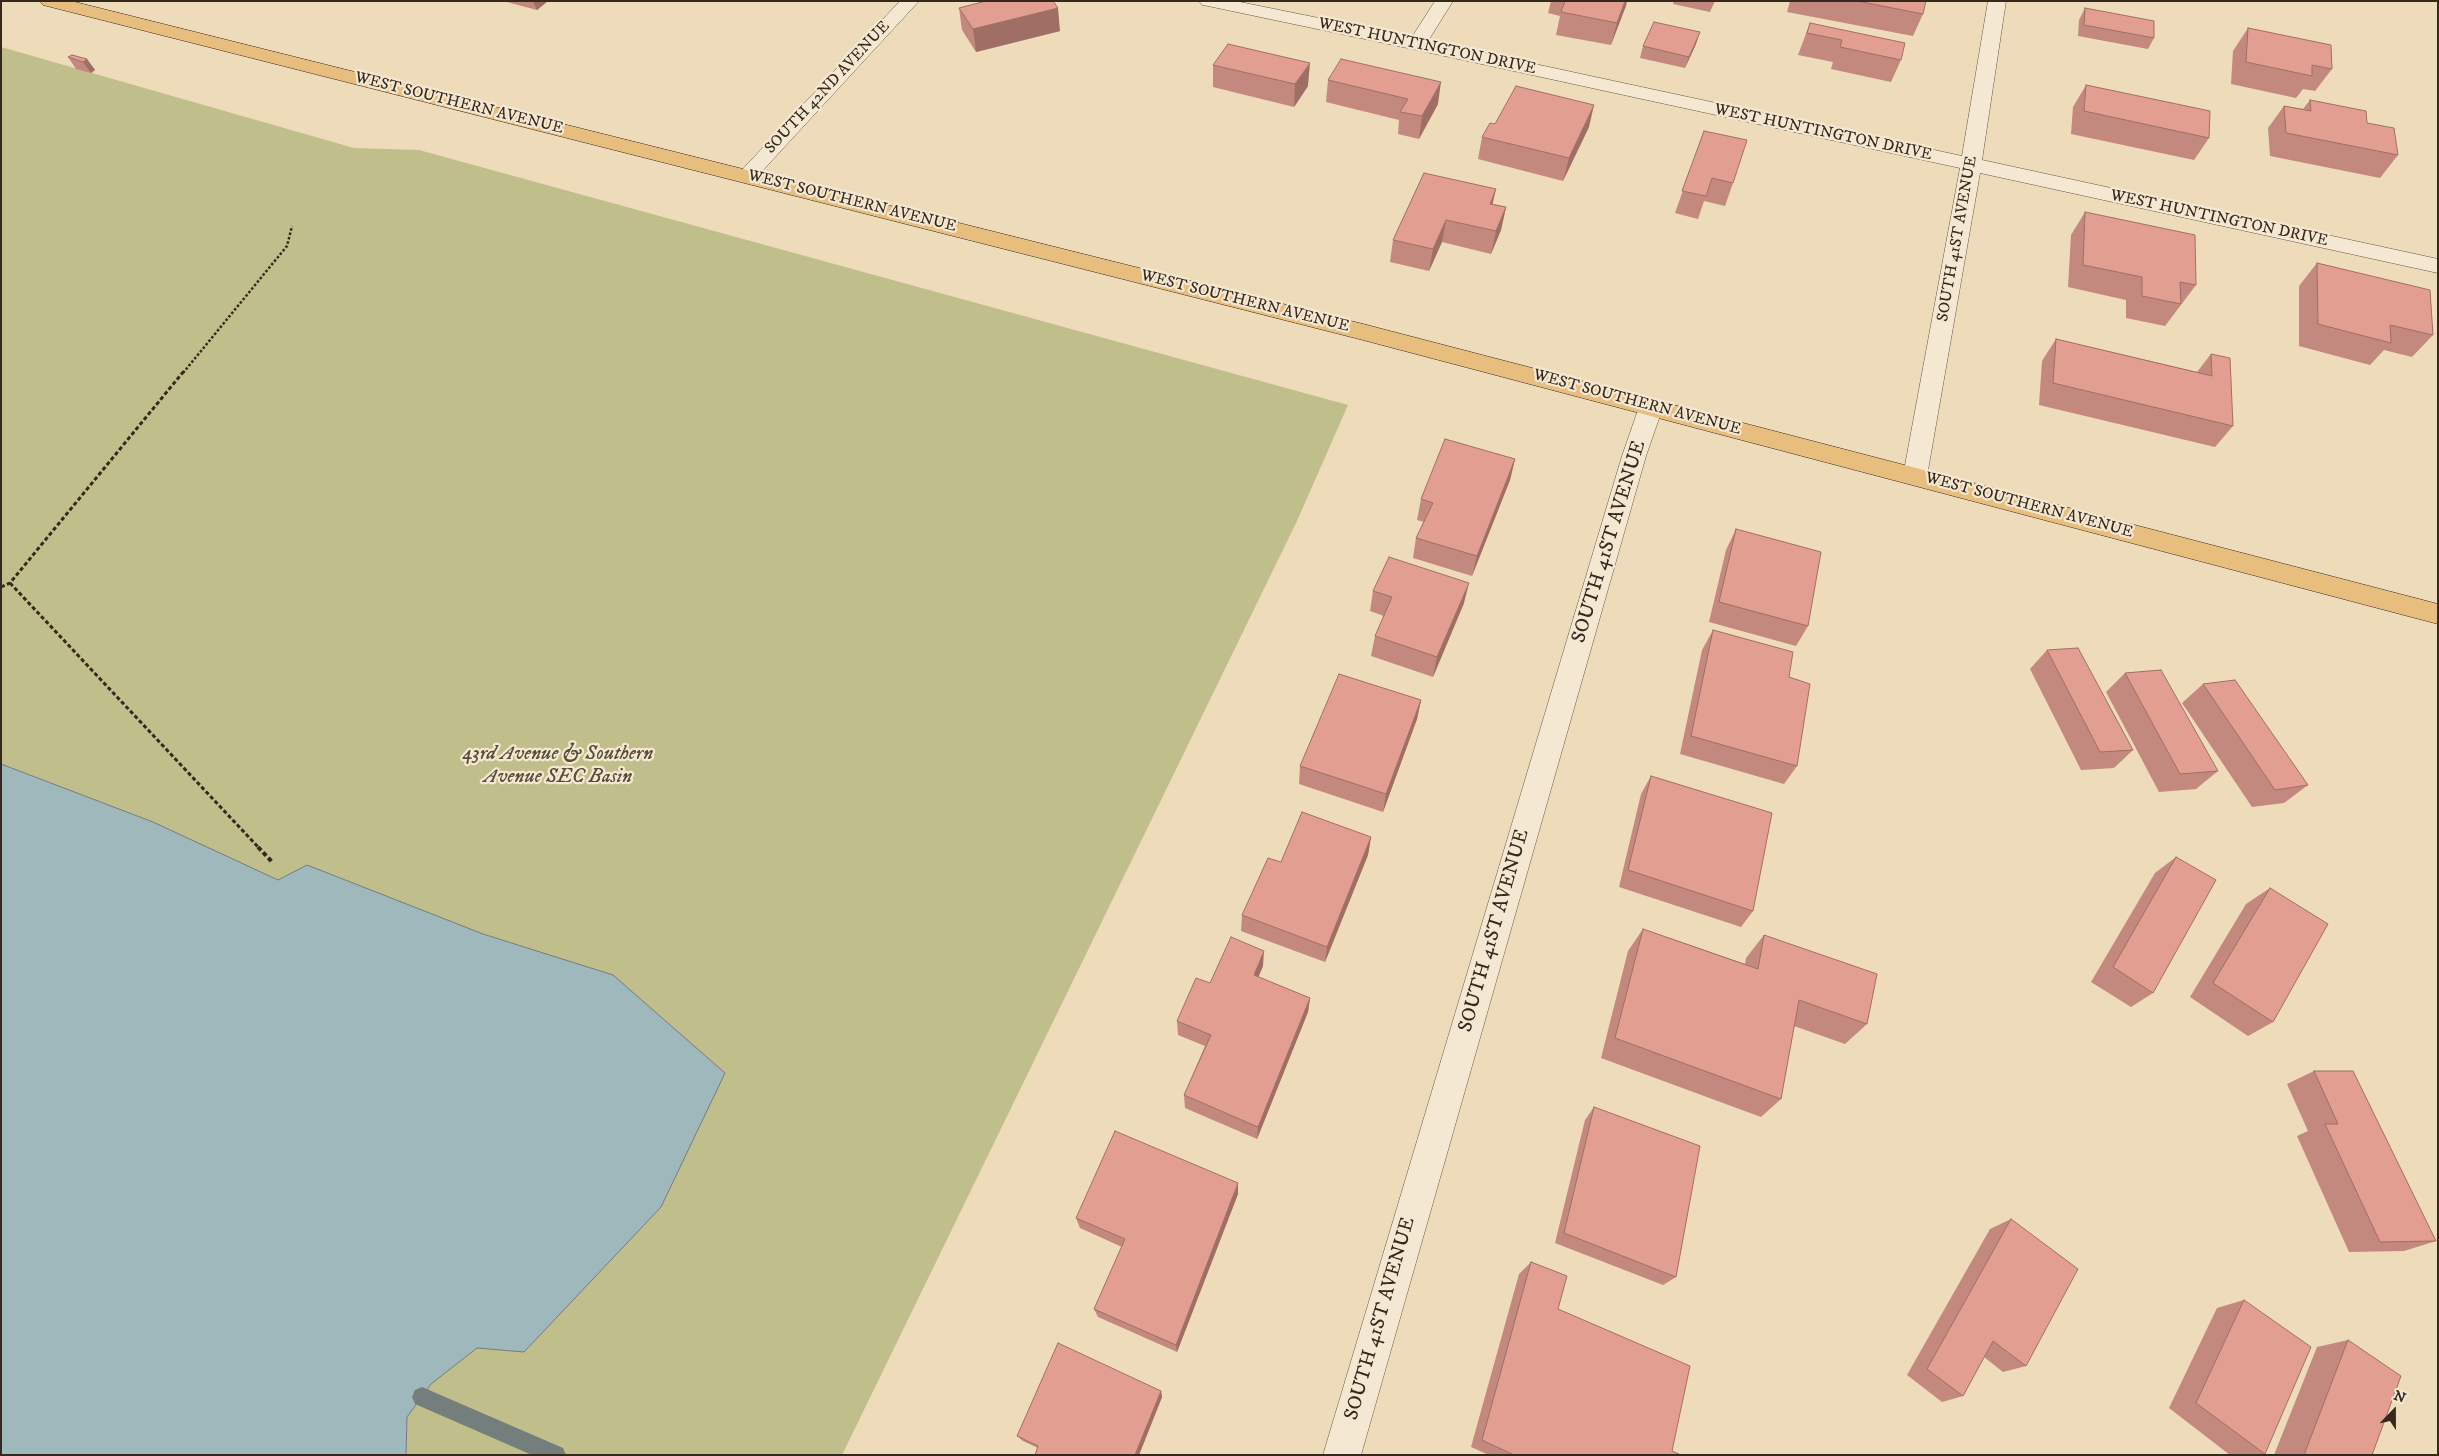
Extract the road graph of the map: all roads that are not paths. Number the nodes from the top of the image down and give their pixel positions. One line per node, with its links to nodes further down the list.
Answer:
1 (49, 1): 8 (main road, WEST SOUTHERN AVENUE)
2 (910, 1): 8 (street, SOUTH 42ND AVENUE)
3 (1208, 1): 6 (street, WEST HUNTINGTON DRIVE)
4 (1444, 1): 6 (street)
5 (1997, 1): 7 (street, SOUTH 41ST AVENUE)
6 (1417, 44): 7 (street, WEST HUNTINGTON DRIVE)
7 (1971, 165): 9 (street, WEST HUNTINGTON DRIVE); 11 (street, SOUTH 41ST AVENUE)
8 (747, 176): 10 (main road, WEST SOUTHERN AVENUE)
9 (2438, 266)
10 (1651, 407): 11 (main road, WEST SOUTHERN AVENUE); 13 (street, SOUTH 41ST AVENUE)
11 (1915, 476): 12 (main road, WEST SOUTHERN AVENUE)
12 (2438, 614)
13 (1342, 1455)

